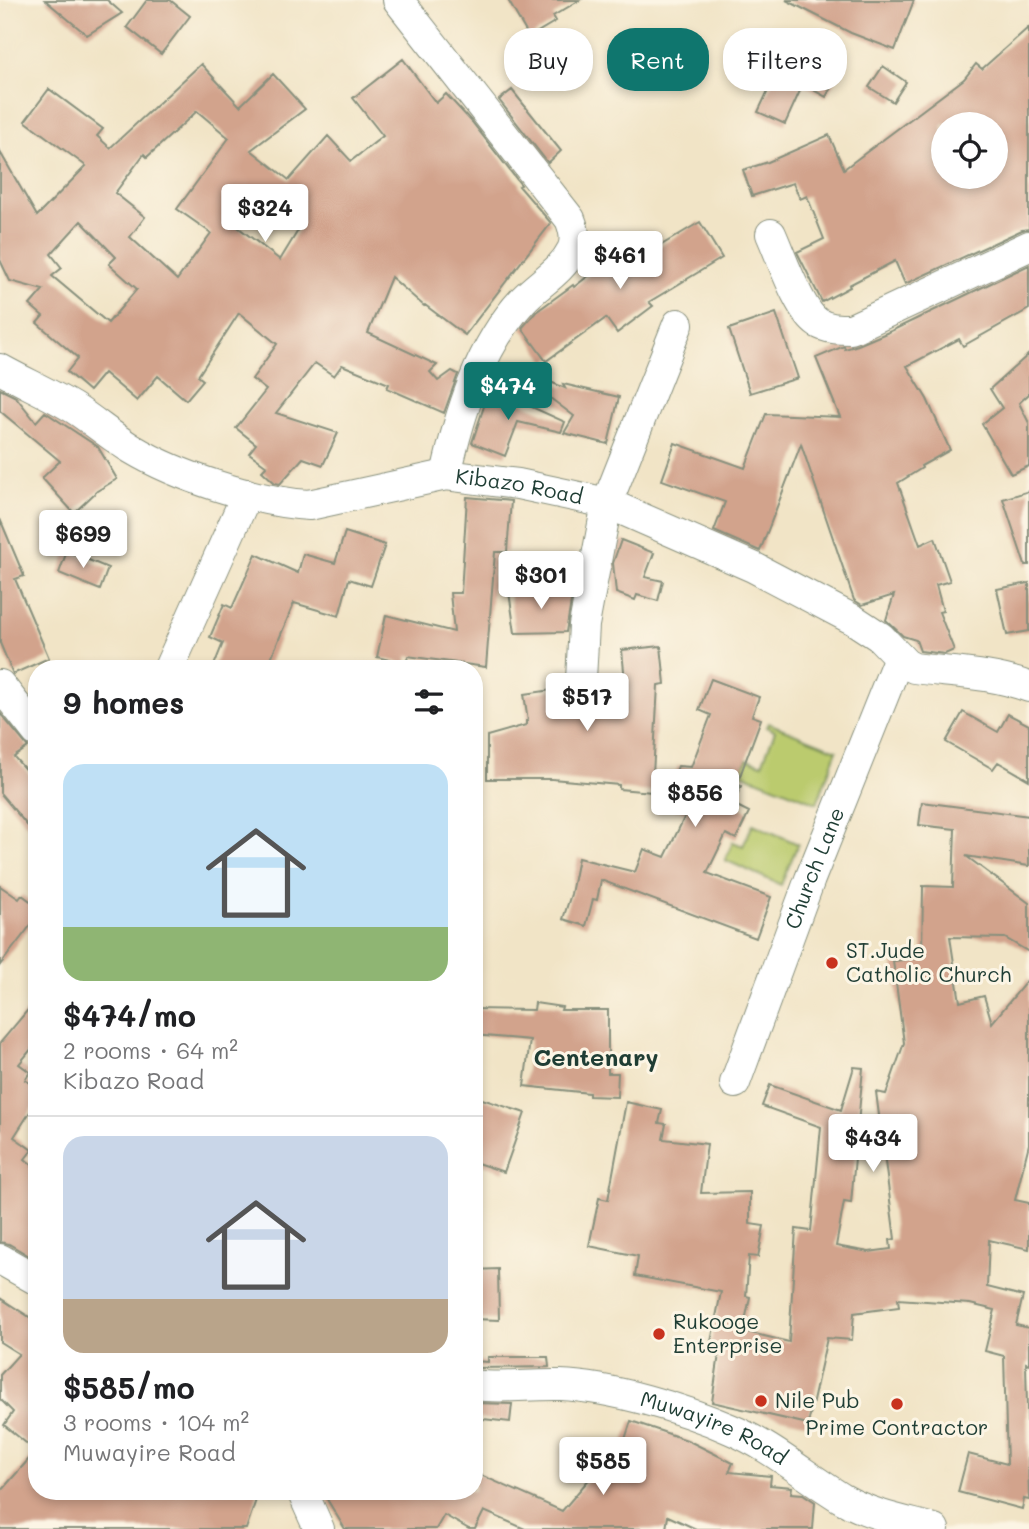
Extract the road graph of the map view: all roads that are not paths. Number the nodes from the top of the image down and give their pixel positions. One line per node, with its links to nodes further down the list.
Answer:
1 (398, 0): 6 (street)
2 (771, 234): 3 (street)
3 (1029, 246)
4 (678, 324): 8 (street)
5 (0, 369): 7 (street, Kibazo Road)
6 (446, 475): 7 (street, Kibazo Road); 8 (street, Kibazo Road)
7 (247, 494): 10 (street)
8 (607, 503): 9 (street, Kibazo Road); 11 (street)
9 (899, 657): 13 (street, Kibazo Road); 15 (street, Church Lane)
10 (173, 660)
11 (581, 679)
12 (0, 685): 14 (street)
13 (1029, 687)
14 (28, 721)
15 (735, 1083)
16 (0, 1259): 17 (street)
17 (28, 1275)
18 (483, 1385): 21 (street, Muwayire Road)
19 (306, 1500): 20 (street)
20 (319, 1529)
21 (934, 1529)

